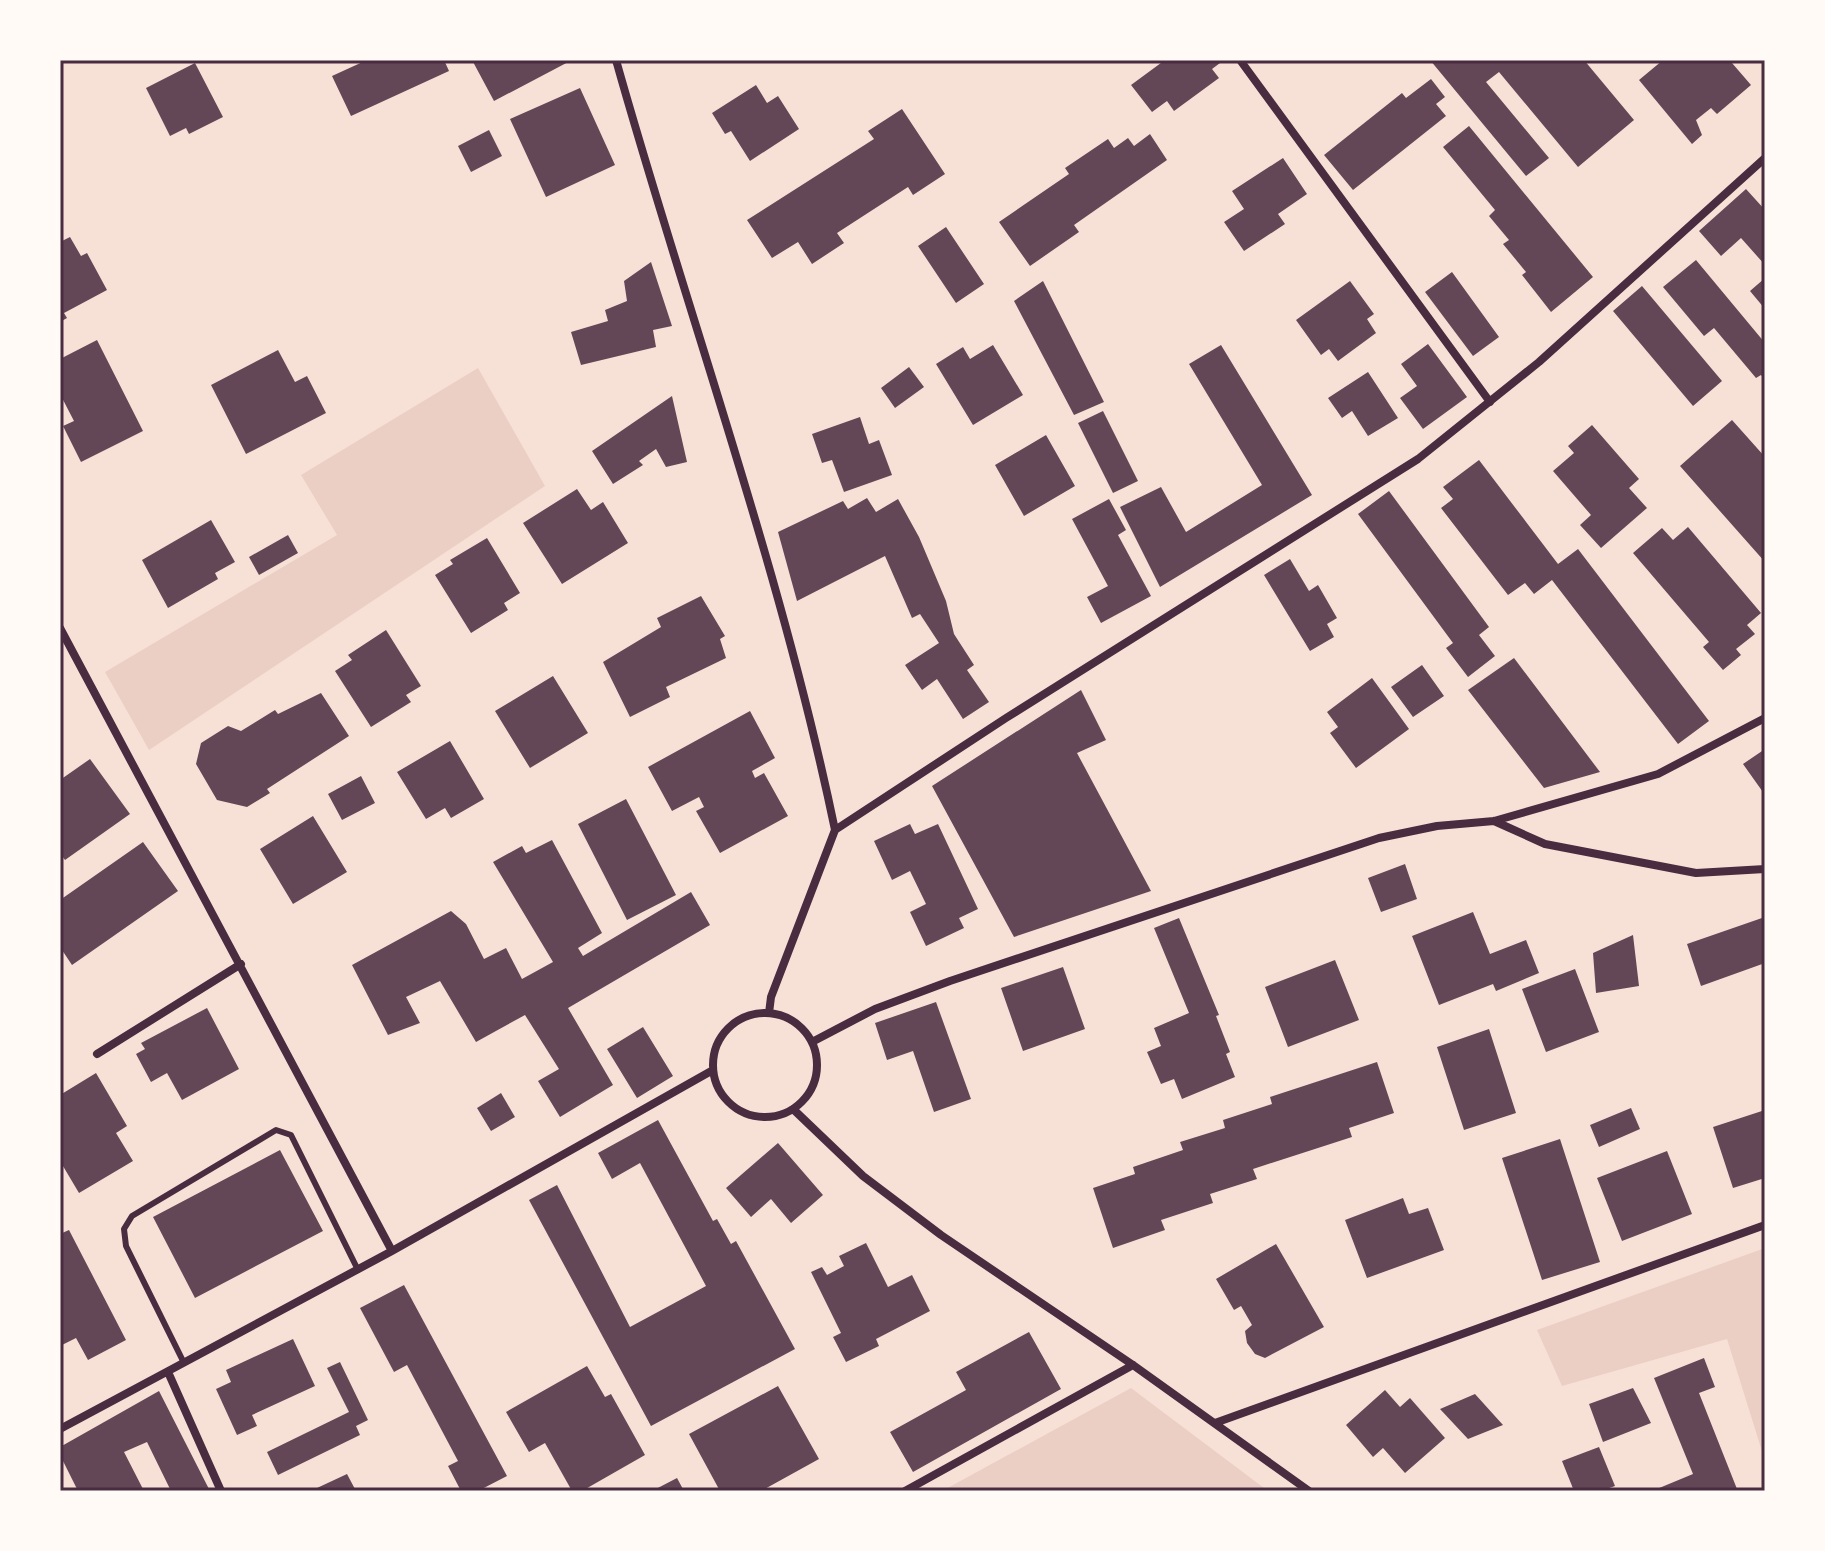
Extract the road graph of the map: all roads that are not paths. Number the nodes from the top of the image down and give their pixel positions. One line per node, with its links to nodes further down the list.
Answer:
1 (616, 60): 8 (street)
2 (1240, 60): 4 (street)
3 (1765, 158): 4 (street)
4 (1490, 402): 8 (street)
5 (60, 628): 10 (street)
6 (1765, 718): 7 (street)
7 (1494, 821): 9 (street); 12 (street)
8 (835, 830): 11 (street)
9 (1765, 869)
10 (241, 964): 13 (street); 17 (street)
11 (769, 1013): 12 (street); 14 (street)
12 (812, 1042): 15 (street)
13 (97, 1054)
14 (713, 1070): 15 (street); 17 (street)
15 (793, 1109): 20 (street)
16 (1765, 1225): 22 (street)
17 (392, 1251): 18 (street)
18 (358, 1270): 19 (street); 19 (lane)
19 (184, 1363): 21 (street)
20 (1133, 1365): 22 (street); 25 (street)
21 (168, 1372): 23 (street); 24 (street)
22 (1215, 1423): 26 (street)
23 (60, 1429)
24 (221, 1491)
25 (905, 1491)
26 (1309, 1491)

